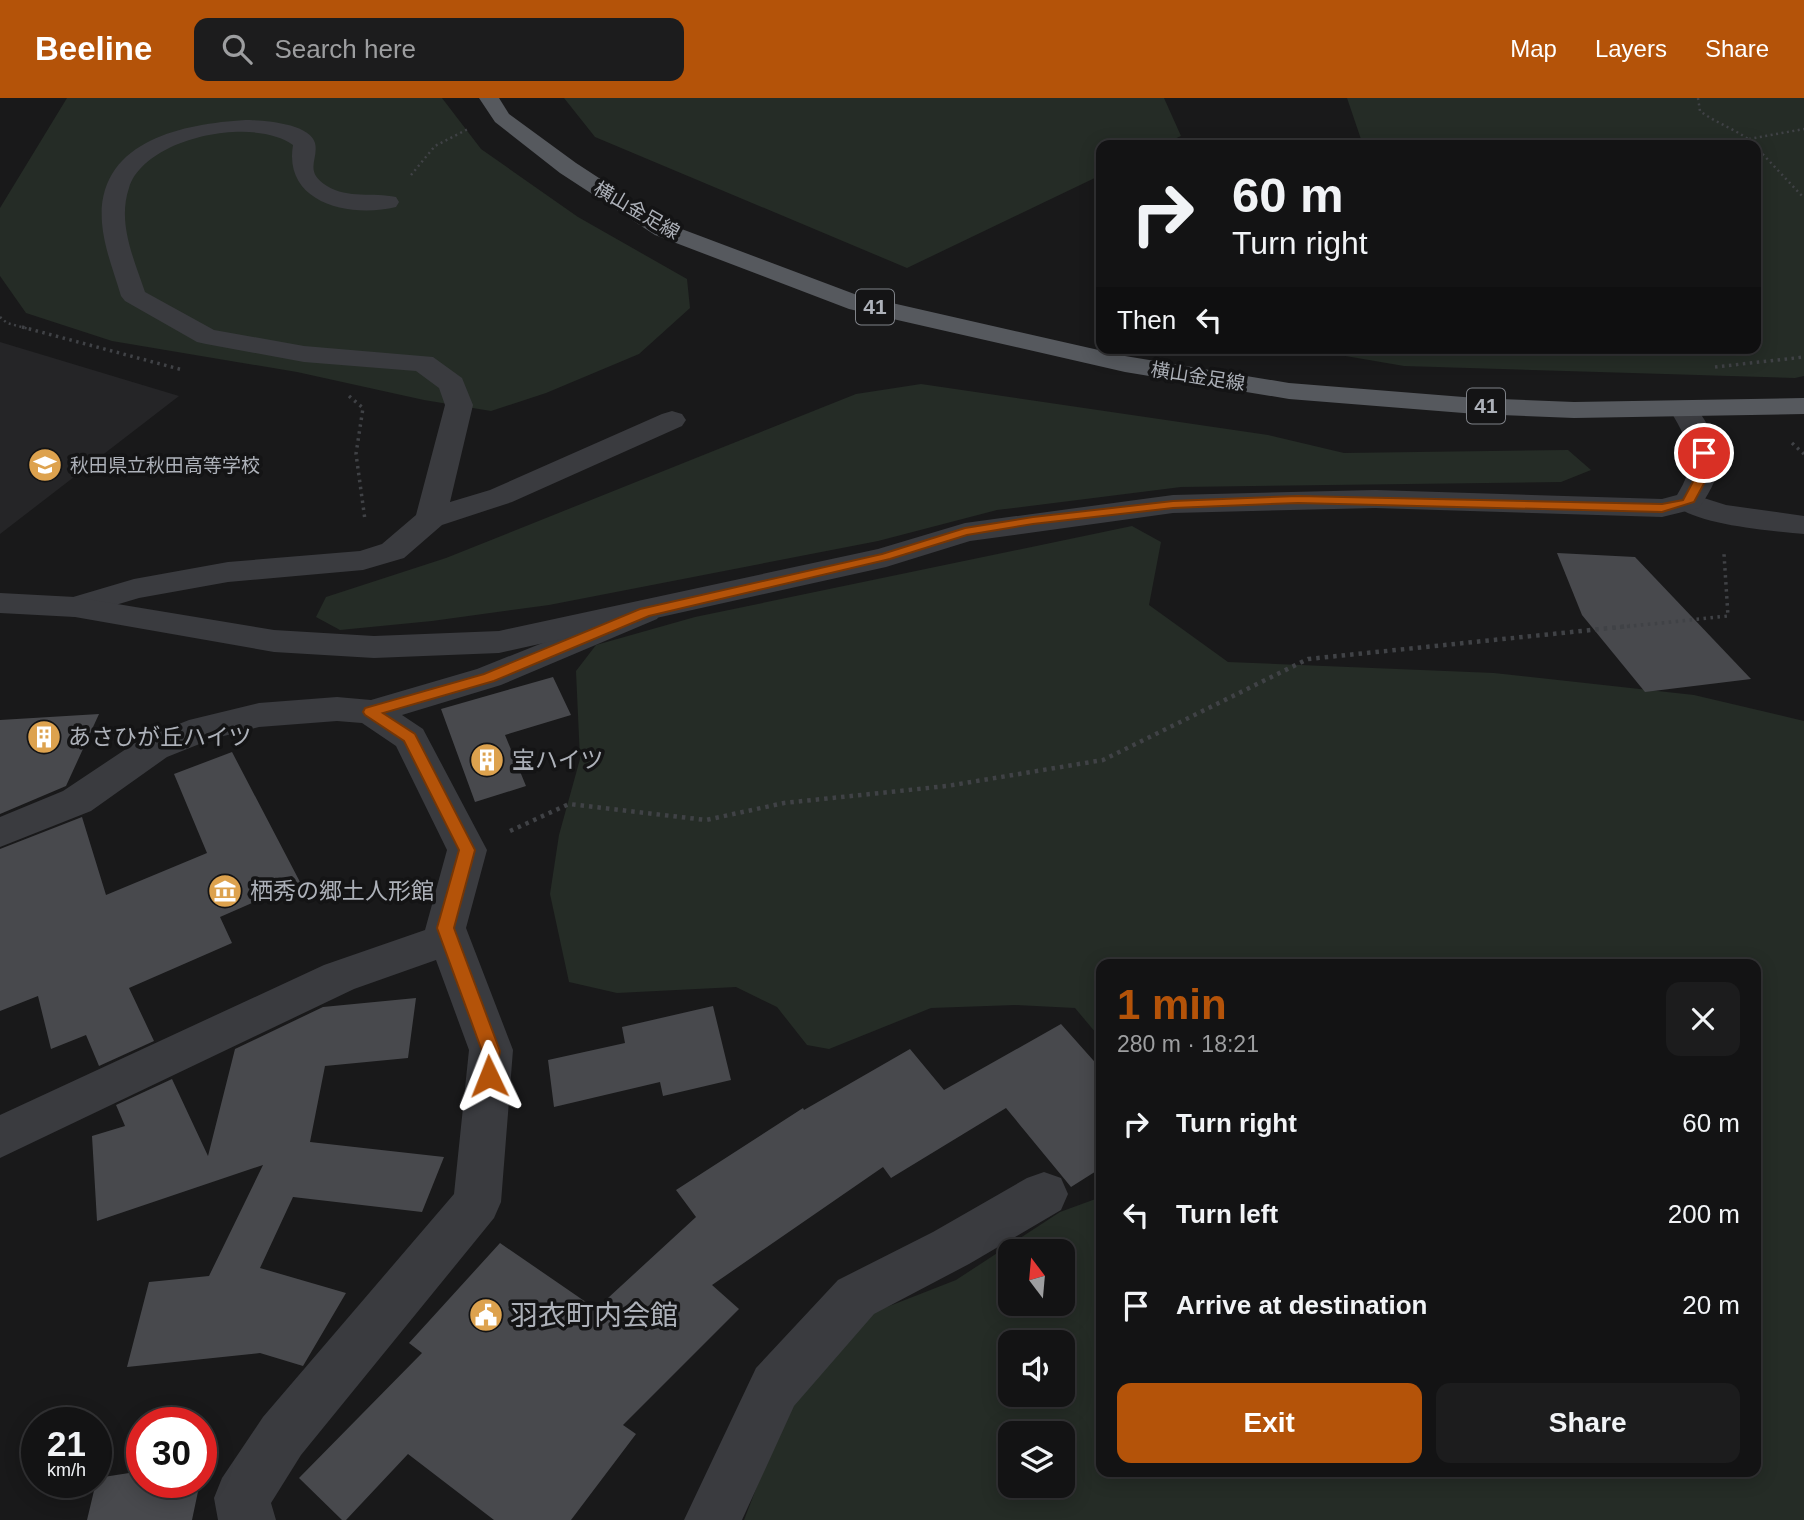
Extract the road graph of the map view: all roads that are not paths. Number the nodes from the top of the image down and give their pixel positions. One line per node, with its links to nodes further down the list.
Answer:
1 (489, 98): 4 (main road, 横山金足線 / 41)
2 (387, 202): 7 (street)
3 (1804, 406): 4 (main road, 横山金足線 / 41)
4 (1684, 410): 6 (street)
5 (672, 420): 7 (street)
6 (1688, 502): 8 (street); 11 (street)
7 (431, 518): 10 (street)
8 (1804, 525)
9 (0, 603): 10 (street)
10 (75, 607): 11 (street)
11 (645, 612): 12 (street)
12 (371, 712): 13 (street); 14 (street)
13 (0, 832)
14 (450, 938): 15 (street); 17 (street)
15 (0, 1137)
16 (1044, 1194): 18 (street)
17 (247, 1520)
18 (713, 1520)

